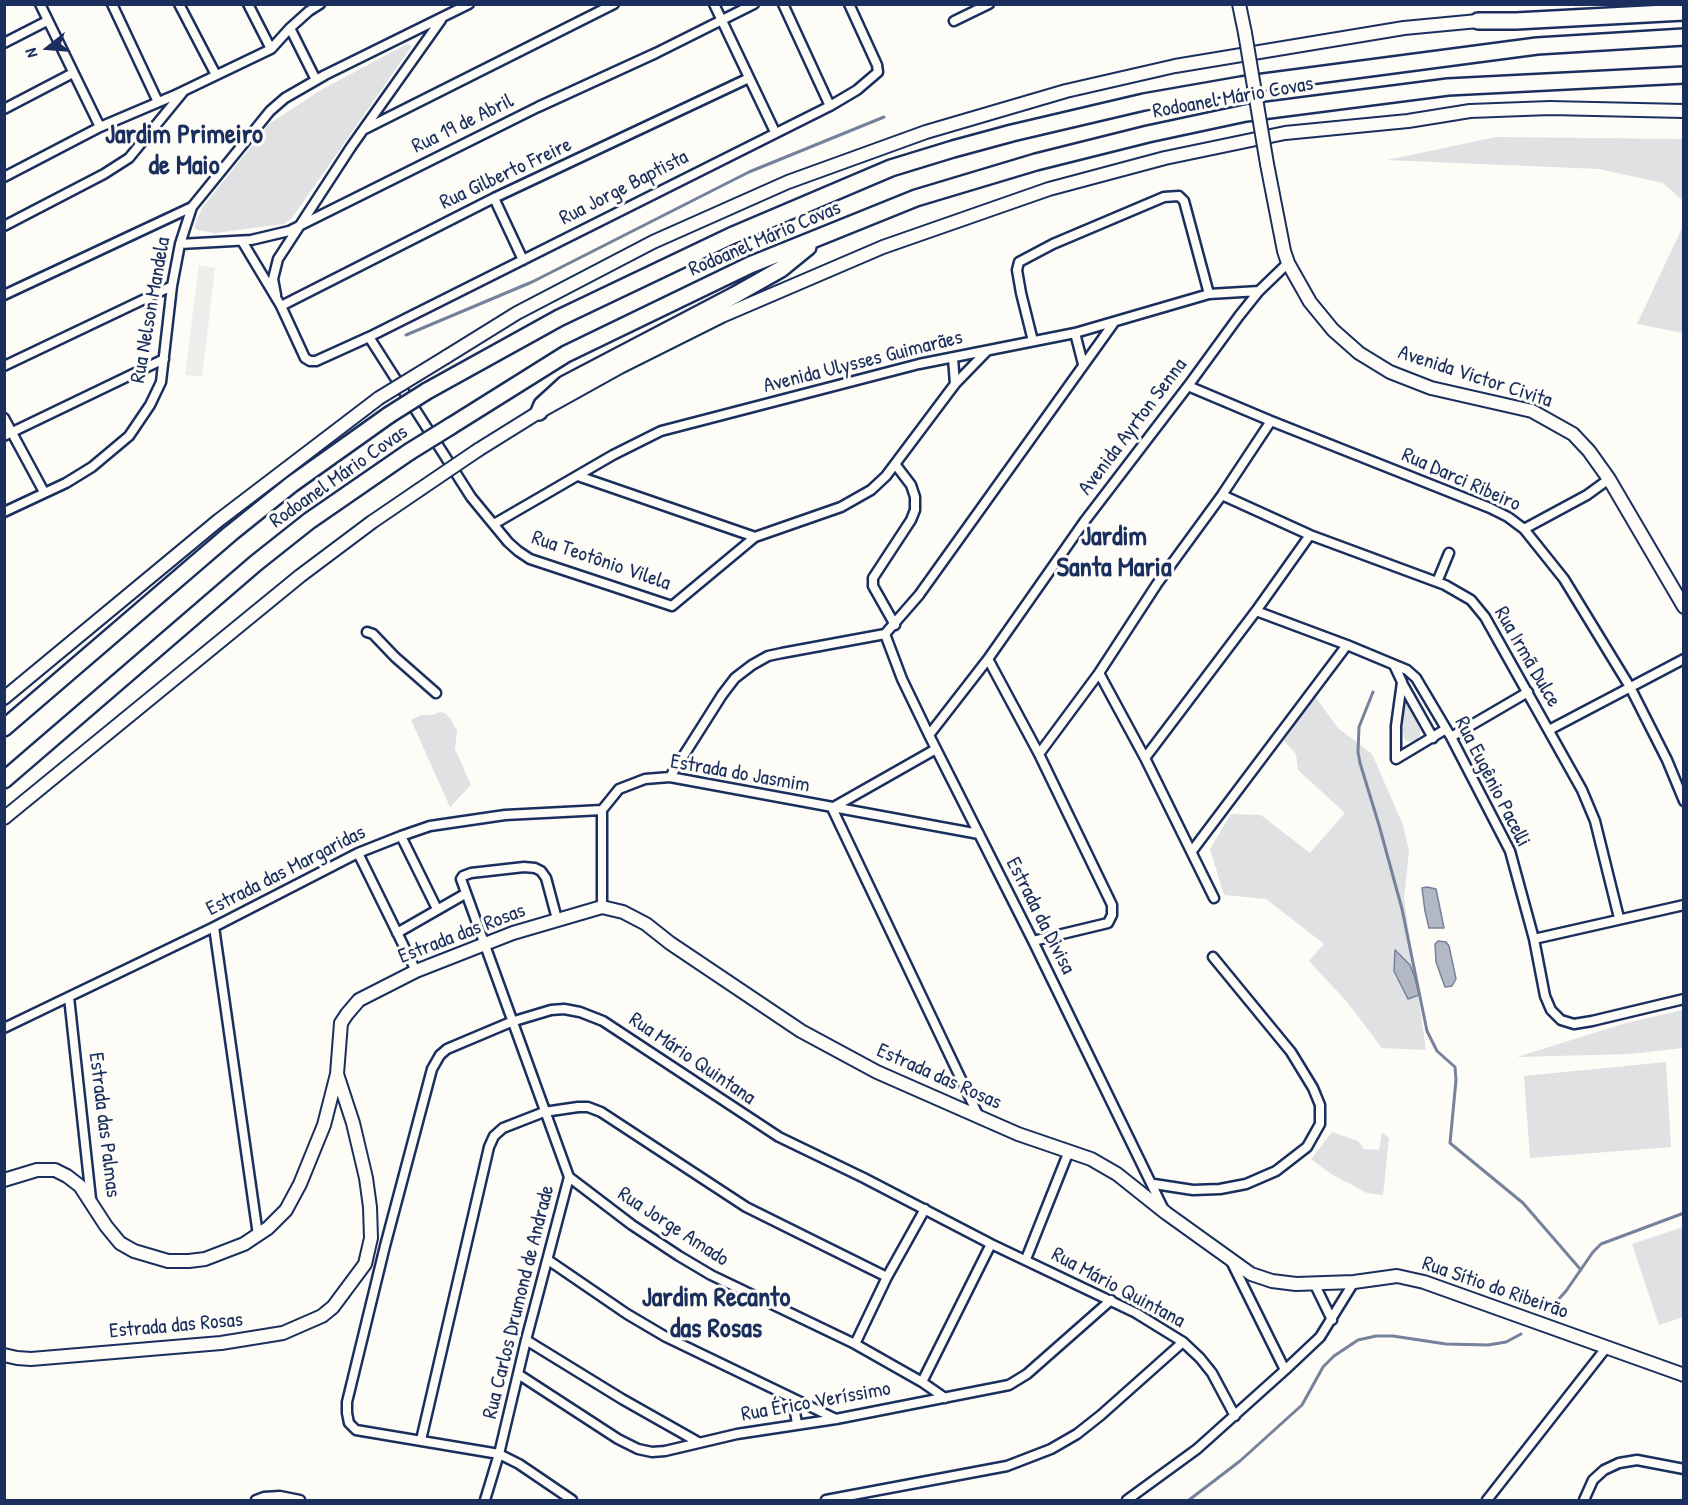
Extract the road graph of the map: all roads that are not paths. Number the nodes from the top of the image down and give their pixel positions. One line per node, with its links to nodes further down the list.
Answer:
1 (40, 4): 18 (street)
2 (112, 4): 32 (street)
3 (179, 4): 27 (street)
4 (248, 4): 25 (street)
5 (320, 4): 15 (street)
6 (469, 4): 17 (street, Rua Nelson Mandela)
7 (614, 4): 37 (street)
8 (714, 4): 19 (street)
9 (754, 4): 19 (street, Rua 19 de Abril)
10 (783, 4): 33 (street)
11 (849, 4): 33 (street, Rua Jorge Baptista)
12 (989, 4): 20 (street)
13 (1239, 4): 48 (main road, Avenida Victor Civita, bridge)
14 (1643, 4): 21 (highway)
15 (308, 8): 22 (street)
16 (1683, 12): 21 (highway)
17 (443, 17): 30 (street, Rua Nelson Mandela); 37 (street)
18 (47, 21): 24 (street); 26 (street)
19 (722, 21): 29 (street); 42 (street, Rua 19 de Abril)
20 (954, 21)
21 (1478, 21): 95 (main road, bridge)
22 (290, 28): 25 (street); 30 (street)
23 (1683, 37): 96 (highway, Rodoanel Mário Covas, bridge)
24 (4, 43)
25 (271, 49): 27 (street)
26 (73, 73): 34 (street); 36 (street)
27 (216, 75): 31 (street)
28 (1683, 75): 44 (highway, Rodoanel Mário Covas)
29 (749, 78): 38 (street); 40 (street, Rua Gilberto Freire)
30 (316, 80): 41 (street, Rua Nelson Mandela)
31 (185, 90): 32 (street); 43 (street)
32 (158, 102): 36 (street)
33 (830, 106): 38 (street, Rua Jorge Baptista)
34 (4, 110)
35 (1683, 111): 65 (main road)
36 (100, 127): 39 (street)
37 (364, 130): 42 (street)
38 (775, 132): 47 (street, Rua Jorge Baptista)
39 (4, 177)
40 (494, 198): 47 (street); 53 (street, Rua Gilberto Freire)
41 (192, 207): 46 (street, Rua Nelson Mandela); 52 (street)
42 (301, 224): 45 (street, Rua 19 de Abril); 53 (street)
43 (4, 226)
44 (824, 235): 65 (highway); 105 (highway, Rodoanel Mário Covas, bridge)
45 (242, 241): 46 (street, Rua 19 de Abril); 53 (street)
46 (180, 244): 49 (street, Rua Nelson Mandela)
47 (523, 260): 56 (street, Rua Jorge Baptista)
48 (1288, 263): 50 (street, Avenida Ayrton Senna); 71 (main road, Avenida Victor Civita)
49 (172, 286): 60 (street, Rua Nelson Mandela); 62 (street)
50 (1259, 291): 51 (street, Avenida Ulysses Guimarães); 64 (street, Avenida Ayrton Senna)
51 (1209, 294): 54 (street, Avenida Ulysses Guimarães); 57 (street)
52 (4, 295)
53 (278, 302): 56 (street, Rua Jorge Baptista)
54 (1114, 323): 55 (street, Avenida Ulysses Guimarães); 61 (street)
55 (1075, 333): 57 (street, Avenida Ulysses Guimarães); 61 (street)
56 (369, 337): 75 (street, Rua Teotônio Vilela)
57 (1033, 341): 58 (street, Avenida Ulysses Guimarães)
58 (987, 351): 59 (street, Avenida Ulysses Guimarães); 63 (street, Rua Teotônio Vilela)
59 (953, 358): 63 (street); 70 (street, Avenida Ulysses Guimarães)
60 (164, 359): 68 (street); 72 (street, Rua Nelson Mandela)
61 (1083, 364): 83 (street)
62 (4, 366)
63 (955, 384): 69 (street, Rua Teotônio Vilela)
64 (1188, 386): 67 (street, Rua Darci Ribeiro); 87 (street, Avenida Ayrton Senna)
65 (539, 412): 109 (main road, bridge)
66 (4, 418): 68 (street)
67 (1271, 421): 73 (street); 76 (street, Rua Darci Ribeiro)
68 (8, 434): 72 (street)
69 (895, 464): 78 (street, Rua Teotônio Vilela); 83 (street)
70 (578, 476): 75 (street, Avenida Ulysses Guimarães); 78 (street)
71 (1609, 479): 76 (street); 81 (main road, Avenida Victor Civita)
72 (44, 492): 74 (street, Rua Nelson Mandela)
73 (1222, 495): 77 (street, Rua Irmã Dulce); 90 (street)
74 (4, 512)
75 (494, 524): 78 (street, Rua Teotônio Vilela)
76 (1524, 529): 92 (street, Rua Darci Ribeiro)
77 (1310, 535): 80 (street, Rua Irmã Dulce); 82 (street)
78 (754, 537)
79 (1449, 553): 80 (street)
80 (1437, 582): 93 (street, Rua Irmã Dulce)
81 (1683, 607)
82 (1256, 611): 86 (street, Rua Eugênio Pacelli); 103 (street)
83 (895, 625): 85 (street)
84 (366, 632): 94 (street)
85 (885, 634): 99 (street, Estrada da Divisa); 104 (street)
86 (1347, 645): 89 (street, Rua Eugênio Pacelli); 112 (street)
87 (988, 659): 99 (street, Avenida Ayrton Senna); 102 (street)
88 (1683, 659): 92 (street)
89 (1394, 665): 91 (street); 98 (street, Rua Eugênio Pacelli)
90 (1099, 673): 102 (street); 103 (street)
91 (1402, 682): 100 (street); 100 (street)
92 (1630, 687): 97 (street); 106 (street, Rua Darci Ribeiro)
93 (1528, 692): 97 (street, Rua Irmã Dulce); 98 (street)
94 (436, 693)
95 (4, 698)
96 (4, 728)
97 (1549, 730): 119 (street, Rua Irmã Dulce)
98 (1448, 733): 100 (street); 123 (street, Rua Eugênio Pacelli)
99 (929, 735): 101 (street, Estrada da Divisa)
100 (1432, 738)
101 (936, 749): 107 (street); 110 (street, Estrada da Divisa)
102 (1039, 754): 124 (street)
103 (1146, 758): 112 (street)
104 (670, 777): 107 (street, Estrada do Jasmim); 108 (street, Estrada do Jasmim)
105 (4, 780)
106 (1683, 801)
107 (832, 808): 110 (street, Estrada do Jasmim); 134 (street)
108 (602, 810): 111 (street, Estrada das Margaridas); 117 (street)
109 (4, 818)
110 (979, 834): 124 (street, Estrada da Divisa)
111 (401, 836): 113 (street, Estrada das Margaridas); 118 (street)
112 (1192, 851): 115 (street)
113 (358, 853): 121 (street, Estrada das Margaridas); 122 (street)
114 (465, 894): 118 (street); 120 (street); 125 (street, Rua Carlos Drumond de Andrade)
115 (1214, 898)
116 (1683, 905): 119 (street)
117 (602, 907): 120 (main road, Estrada das Rosas); 134 (main road, Estrada das Rosas)
118 (437, 909): 122 (street)
119 (1619, 918): 123 (street)
120 (557, 920): 125 (main road, Estrada das Rosas)
121 (214, 927): 128 (street, Estrada das Margaridas); 142 (street)
122 (397, 933): 127 (street)
123 (1534, 939): 129 (street, Rua Eugênio Pacelli)
124 (1033, 941): 138 (street, Estrada da Divisa)
125 (485, 945): 127 (main road, Estrada das Rosas); 130 (street, Rua Carlos Drumond de Andrade)
126 (1213, 957): 138 (street)
127 (416, 971): 132 (main road, Estrada das Rosas)
128 (69, 997): 131 (street, Estrada das Margaridas); 139 (street, Estrada das Palmas)
129 (1683, 999)
130 (511, 1022): 133 (street, Rua Carlos Drumond de Andrade); 140 (street, Rua Mário Quintana); 166 (street, Rua Mário Quintana)
131 (4, 1028)
132 (337, 1074): 142 (main road, Estrada das Palmas); 156 (main road, Estrada das Rosas)
133 (544, 1112): 136 (street, Rua Carlos Drumond de Andrade); 147 (street); 166 (street)
134 (979, 1117): 135 (main road, Estrada das Rosas)
135 (1069, 1151): 141 (main road, Estrada das Rosas); 144 (street)
136 (569, 1177): 145 (street, Rua Carlos Drumond de Andrade); 154 (street, Rua Jorge Amado)
137 (4, 1180): 139 (main road)
138 (1154, 1184): 141 (street, Estrada da Divisa)
139 (91, 1204): 142 (main road, Estrada das Palmas)
140 (925, 1209): 143 (street, Rua Mário Quintana); 147 (street)
141 (1166, 1213): 146 (main road, Rua Sítio do Ribeirão)
142 (258, 1235)
143 (991, 1244): 144 (street, Rua Mário Quintana); 160 (street)
144 (1026, 1259): 150 (street, Rua Mário Quintana)
145 (548, 1260): 152 (street, Rua Carlos Drumond de Andrade); 161 (street)
146 (1232, 1262): 149 (main road, Rua Sítio do Ribeirão); 157 (street)
147 (887, 1277): 154 (street)
148 (1354, 1282): 149 (main road, Rua Sítio do Ribeirão); 151 (street); 155 (main road, Rua Sítio do Ribeirão)
149 (1315, 1285): 151 (street)
150 (1111, 1300): 153 (street, Rua Mário Quintana); 162 (street, Rua Érico Veríssimo)
151 (1332, 1320): 157 (street)
152 (526, 1340): 158 (street, Rua Carlos Drumond de Andrade); 167 (street)
153 (1183, 1342): 163 (street, Rua Mário Quintana); 174 (street)
154 (855, 1344): 160 (street, Rua Jorge Amado)
155 (1606, 1348): 159 (main road, Rua Sítio do Ribeirão); 176 (street)
156 (4, 1355)
157 (1285, 1370): 163 (street)
158 (518, 1374): 167 (street, Rua Érico Veríssimo); 168 (street, Rua Carlos Drumond de Andrade)
159 (1683, 1375)
160 (922, 1382): 162 (street, Rua Jorge Amado)
161 (793, 1398): 164 (street); 165 (street)
162 (945, 1398): 164 (street, Rua Érico Veríssimo)
163 (1235, 1416): 175 (street)
164 (836, 1419): 165 (street, Rua Érico Veríssimo)
165 (797, 1424): 167 (street, Rua Érico Veríssimo)
166 (421, 1440): 168 (street)
167 (698, 1442)
168 (499, 1454): 172 (street, Rua Carlos Drumond de Andrade); 173 (street)
169 (1683, 1469): 177 (street)
170 (256, 1500): 171 (street)
171 (300, 1500)
172 (485, 1500)
173 (572, 1500)
174 (826, 1500)
175 (1127, 1500)
176 (1487, 1500)
177 (1584, 1500)

